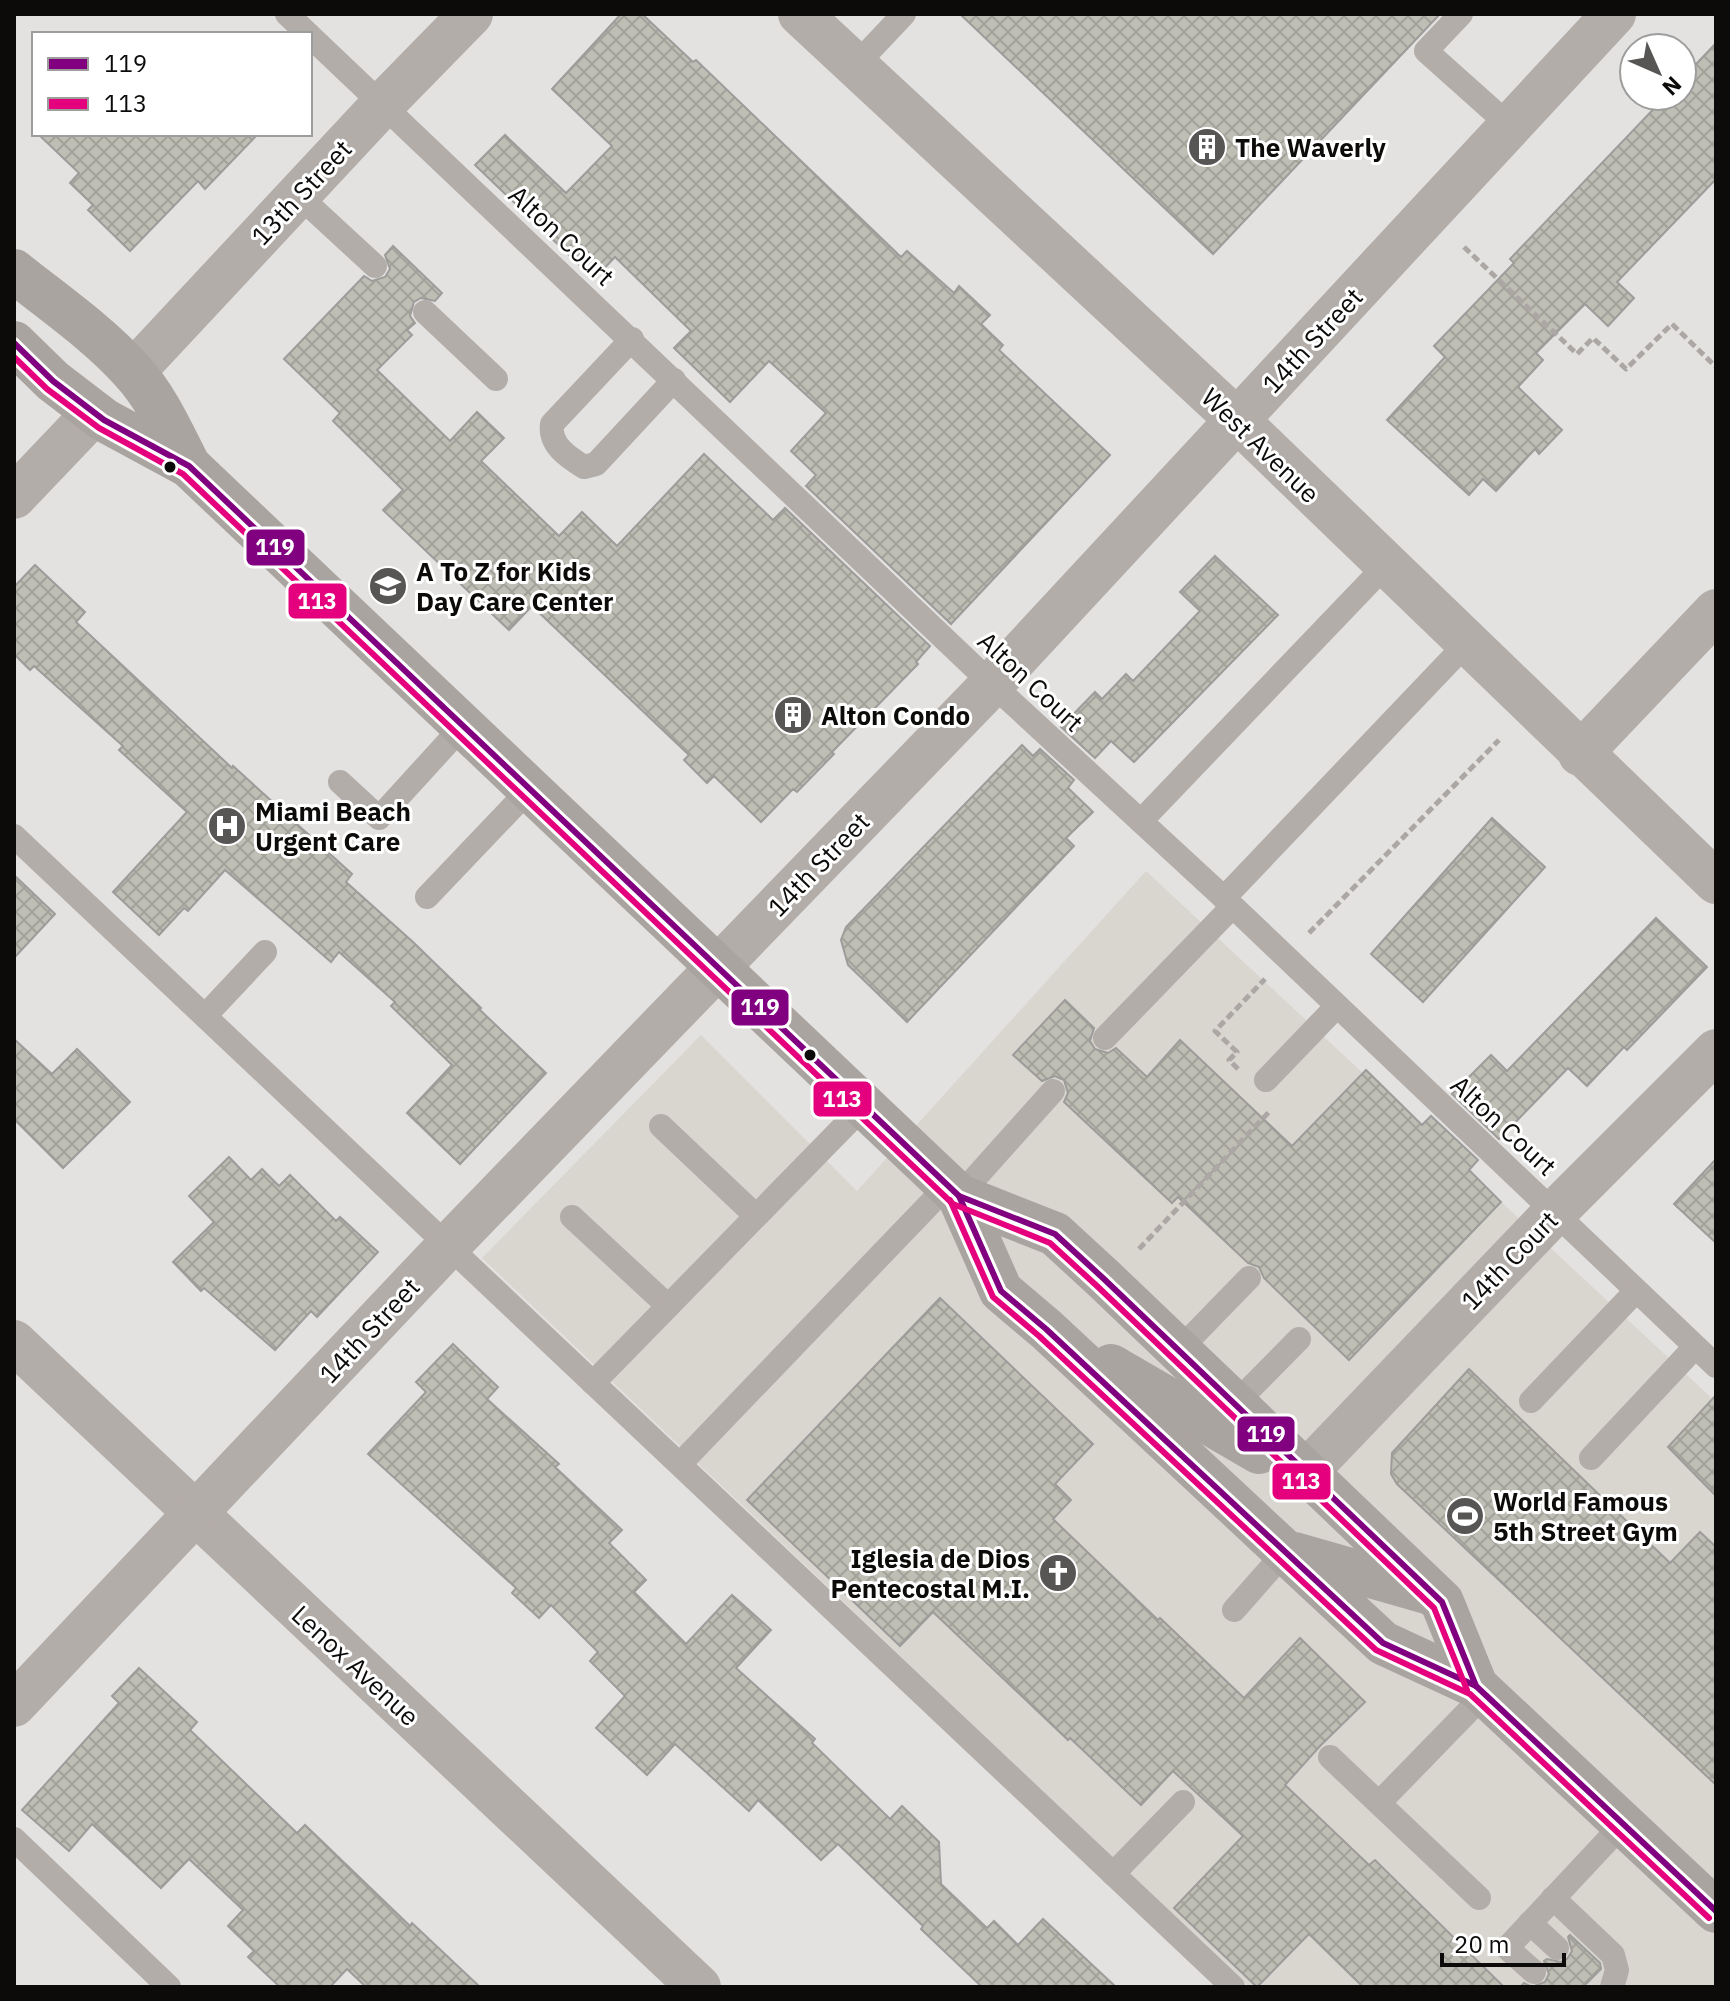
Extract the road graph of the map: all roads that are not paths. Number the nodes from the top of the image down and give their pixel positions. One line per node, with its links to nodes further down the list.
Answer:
1 (287, 14): 7 (lane, Alton Court)
2 (471, 14): 10 (street, 13th Street)
3 (800, 14): 9 (street, West Avenue)
4 (904, 14): 9 (lane)
5 (1461, 14): 11 (lane)
6 (1614, 14): 11 (street, 14th Street)
7 (306, 32)
8 (312, 38): 10 (lane, Alton Court)
9 (855, 66): 22 (street, West Avenue)
10 (383, 104): 12 (street, 13th Street); 16 (lane, Alton Court)
11 (1510, 126): 22 (street, 14th Street)
12 (298, 195): 13 (lane); 18 (street, 13th Street)
13 (375, 266)
14 (14, 271): 18 (highway)
15 (425, 312): 19 (lane)
16 (632, 339): 20 (lane, Alton Court); 20 (lane)
17 (14, 343): 21 (highway)
18 (133, 372): 23 (highway)
19 (496, 379)
20 (674, 380): 28 (lane, Alton Court)
21 (94, 413): 23 (highway); 24 (street)
22 (1237, 420): 25 (street, West Avenue); 28 (street, 14th Street)
23 (189, 466): 29 (highway)
24 (14, 497)
25 (1386, 565): 27 (street, West Avenue); 33 (lane)
26 (1716, 611): 30 (street)
27 (1467, 643): 30 (street, West Avenue); 37 (lane)
28 (992, 684): 33 (lane, Alton Court); 39 (street, 14th Street)
29 (462, 727): 31 (lane); 32 (highway)
30 (1580, 754): 35 (street, West Avenue)
31 (340, 782)
32 (529, 790): 36 (lane); 39 (highway)
33 (1141, 821): 37 (lane, Alton Court)
34 (14, 836): 41 (lane)
35 (1716, 882)
36 (427, 897)
37 (1228, 903): 40 (lane, Alton Court); 42 (lane)
38 (265, 952): 41 (lane)
39 (717, 969): 46 (highway); 52 (street, 14th Street)
40 (1337, 1006): 44 (lane); 49 (lane, Alton Court)
41 (205, 1016): 52 (lane)
42 (1105, 1038)
43 (1716, 1051): 49 (street, 14th Court)
44 (1257, 1079)
45 (1053, 1091): 48 (lane)
46 (864, 1106): 48 (highway); 50 (lane)
47 (661, 1126): 50 (lane)
48 (953, 1191): 56 (highway); 60 (highway); 66 (lane)
49 (1555, 1212): 54 (lane, Alton Court); 67 (street, 14th Court)
50 (755, 1215): 55 (lane)
51 (572, 1217): 55 (lane)
52 (448, 1246): 62 (lane); 68 (street, 14th Street)
53 (1249, 1278): 60 (lane)
54 (1636, 1291): 59 (lane, Alton Court); 63 (lane)
55 (668, 1306): 62 (lane)
56 (1046, 1329): 67 (highway); 69 (highway)
57 (1299, 1339): 64 (lane)
58 (14, 1342): 68 (street, Lenox Avenue)
59 (1695, 1347): 61 (lane, Alton Court); 65 (lane)
60 (1178, 1351): 64 (highway)
61 (1716, 1366)
62 (593, 1383): 66 (lane)
63 (1531, 1401)
64 (1234, 1405): 67 (highway)
65 (1591, 1458)
66 (680, 1464): 79 (lane)
67 (1306, 1472): 70 (highway)
68 (196, 1513): 73 (street, 14th Street); 88 (street, Lenox Avenue)
69 (1286, 1551): 70 (highway); 71 (lane); 72 (highway)
70 (1433, 1594): 72 (highway)
71 (1234, 1610)
72 (1481, 1690): 76 (lane); 77 (highway)
73 (14, 1705)
74 (1330, 1757): 76 (lane)
75 (1183, 1802): 79 (lane)
76 (1379, 1803): 80 (lane)
77 (1623, 1824): 81 (lane); 82 (highway)
78 (14, 1839): 87 (lane)
79 (1113, 1874): 89 (lane)
80 (1479, 1898)
81 (1553, 1898): 83 (lane); 86 (lane)
82 (1716, 1911)
83 (1530, 1923): 84 (lane); 85 (lane)
84 (1557, 1948)
85 (1534, 1972)
86 (1600, 1984)
87 (169, 1987)
88 (699, 1987)
89 (1233, 1987)

